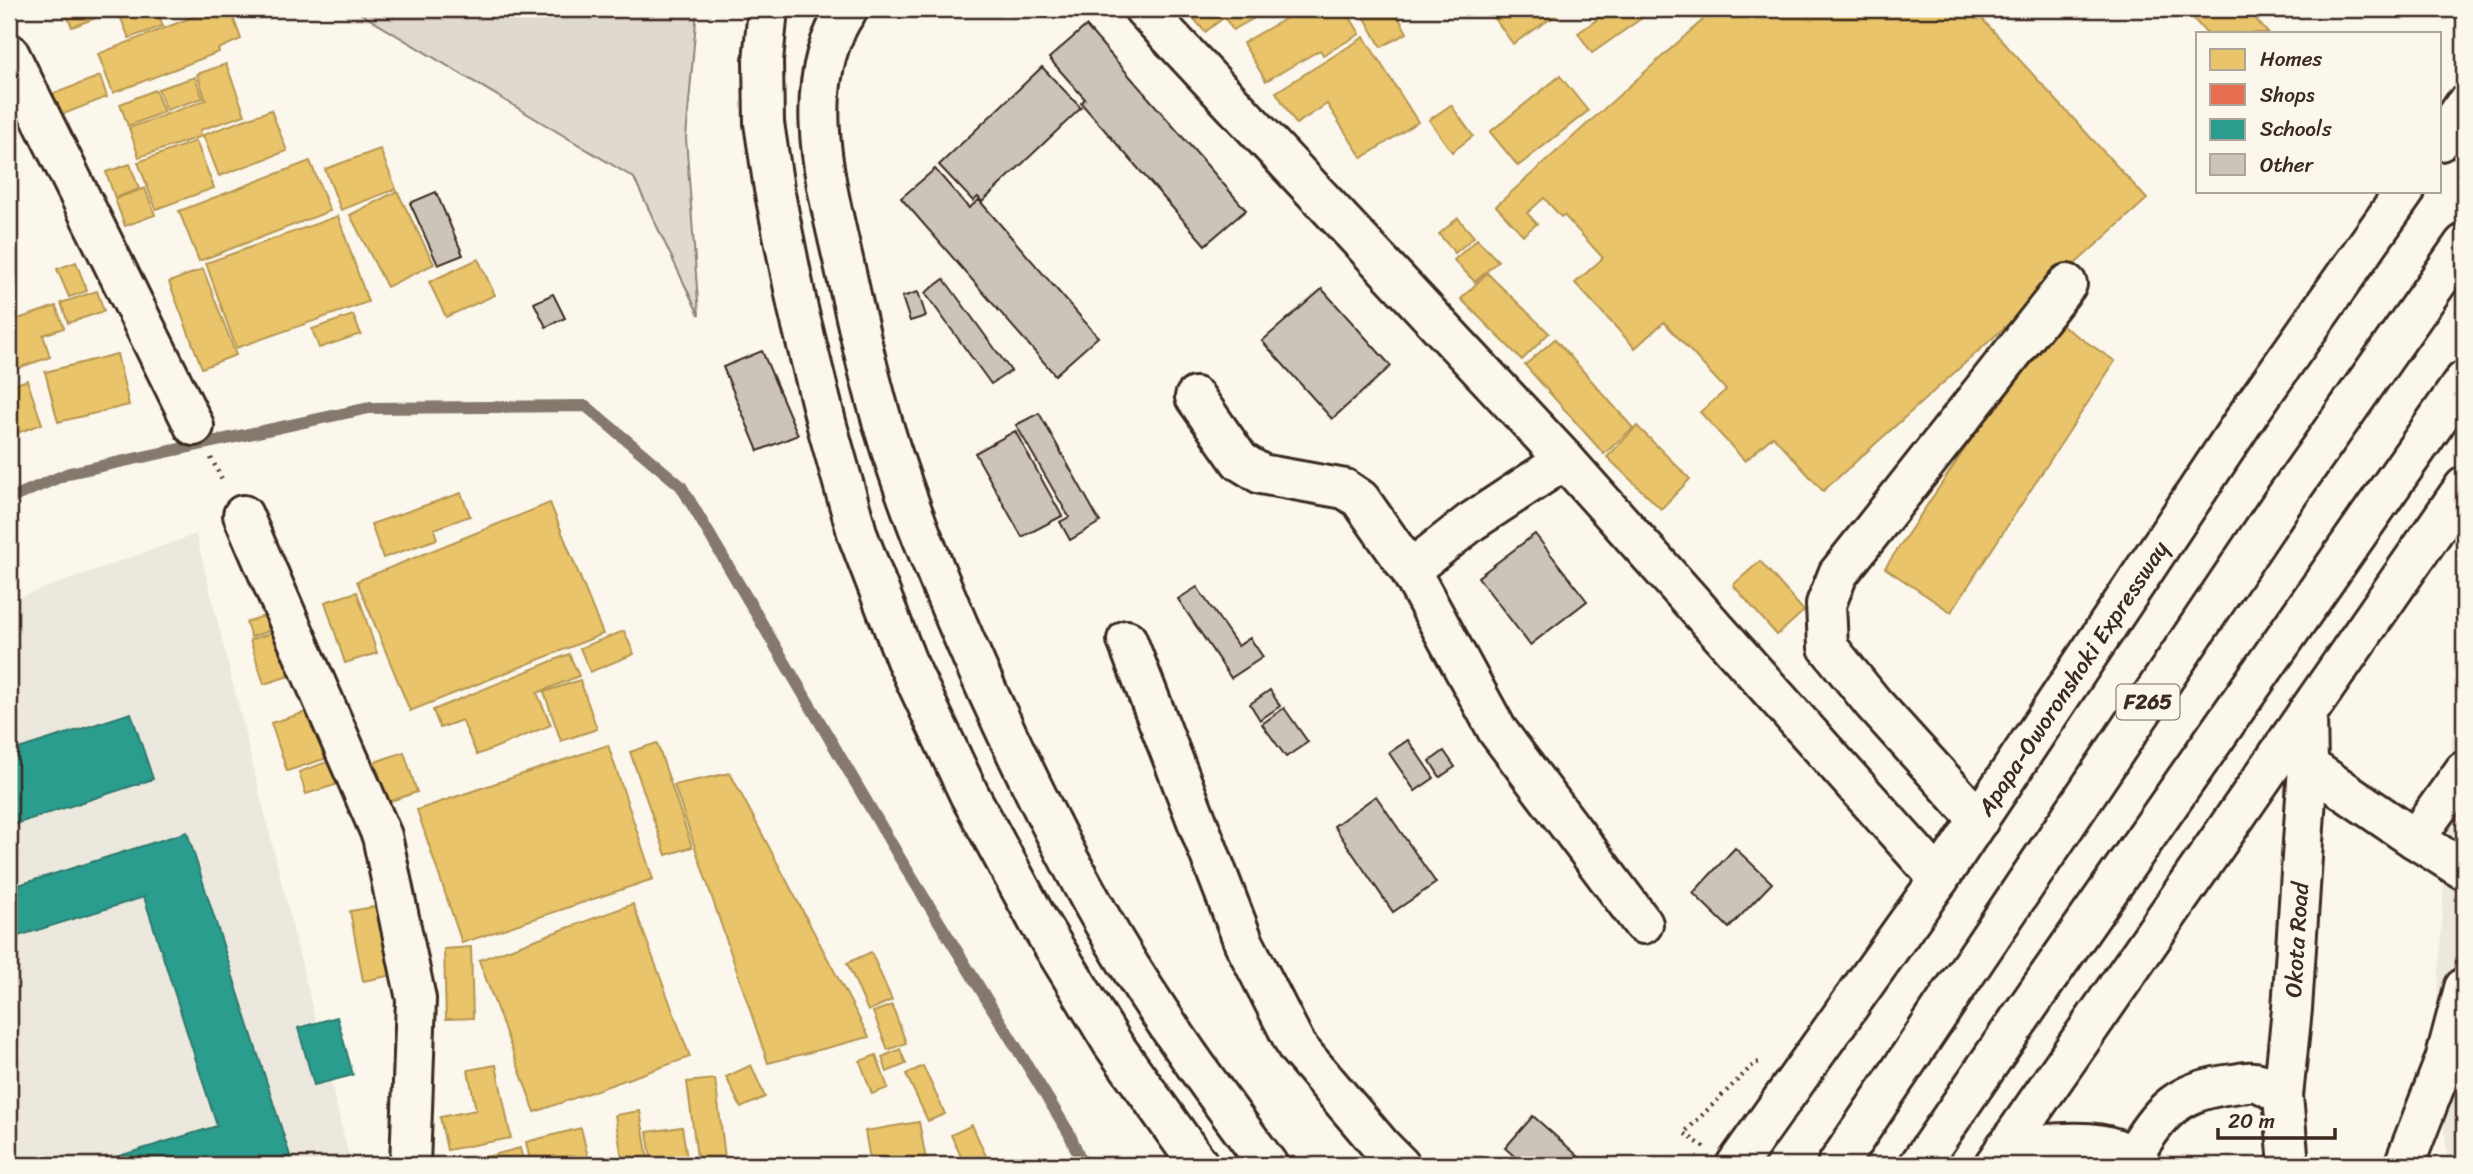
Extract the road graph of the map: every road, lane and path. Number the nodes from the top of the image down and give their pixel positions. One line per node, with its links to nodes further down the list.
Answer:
1 (768, 9): 33 (main road)
2 (848, 9): 34 (main road)
3 (1144, 9): 13 (main road)
4 (9, 53): 12 (main road)
5 (2464, 106): 6 (main road)
6 (2442, 138)
7 (2404, 192): 21 (main road, Apapa-Oworonshoki Expressway)
8 (2464, 244): 37 (main road, F265)
9 (2067, 284): 21 (main road)
10 (2464, 381): 38 (main road)
11 (1195, 397): 16 (main road)
12 (194, 426)
13 (1564, 460): 16 (main road); 24 (main road)
14 (2464, 487): 18 (main road)
15 (243, 516): 32 (main road)
16 (1410, 570): 25 (main road)
17 (1127, 639): 35 (main road)
18 (2307, 713): 19 (main road, Okota Road); 30 (main road)
19 (2308, 766): 22 (main road); 28 (main road, Okota Road)
20 (2464, 771): 22 (main road)
21 (1979, 820): 24 (main road, Apapa-Oworonshoki Expressway)
22 (2414, 839): 23 (main road)
23 (2464, 870)
24 (1939, 879): 36 (main road, Apapa-Oworonshoki Expressway)
25 (1643, 924)
26 (2464, 988): 40 (main road)
27 (1755, 1063): 29 (path)
28 (2283, 1096): 31 (main road); 39 (main road, Okota Road)
29 (1684, 1133)
30 (1999, 1157): 31 (main road)
31 (2137, 1161)
32 (410, 1165)
33 (1199, 1165)
34 (1268, 1165)
35 (1400, 1165)
36 (1736, 1165)
37 (1837, 1165)
38 (1919, 1165)
39 (2289, 1165)
40 (2404, 1165)

